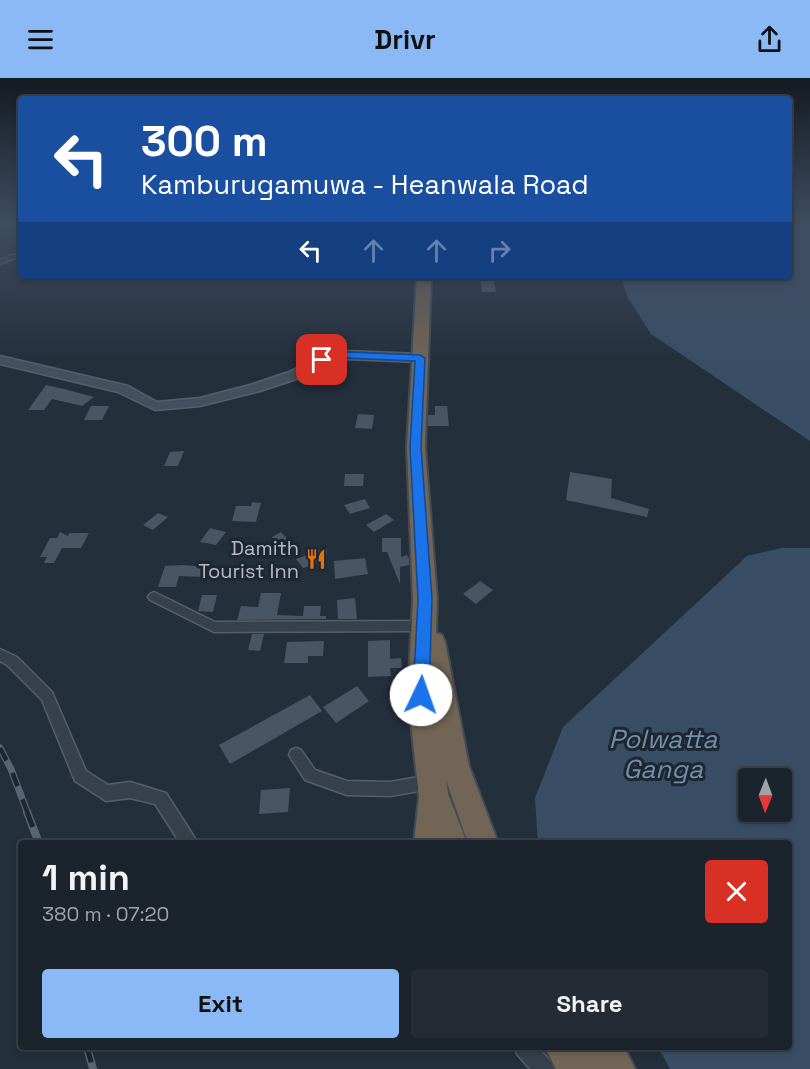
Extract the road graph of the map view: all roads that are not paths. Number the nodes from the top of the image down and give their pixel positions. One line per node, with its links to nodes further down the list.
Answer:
1 (424, 279): 2 (highway)
2 (420, 358): 3 (main road); 5 (highway)
3 (0, 360)
4 (154, 597): 6 (street)
5 (425, 599): 6 (highway); 13 (highway)
6 (424, 626): 9 (highway)
7 (0, 655): 10 (street)
8 (296, 755): 9 (street)
9 (432, 788): 11 (highway); 12 (highway)
10 (188, 840)
11 (429, 840)
12 (451, 840)
13 (474, 840)
14 (527, 1050): 17 (street)
15 (566, 1050): 18 (highway)
16 (605, 1050): 19 (highway)
17 (544, 1069)
18 (577, 1069)
19 (616, 1069)

